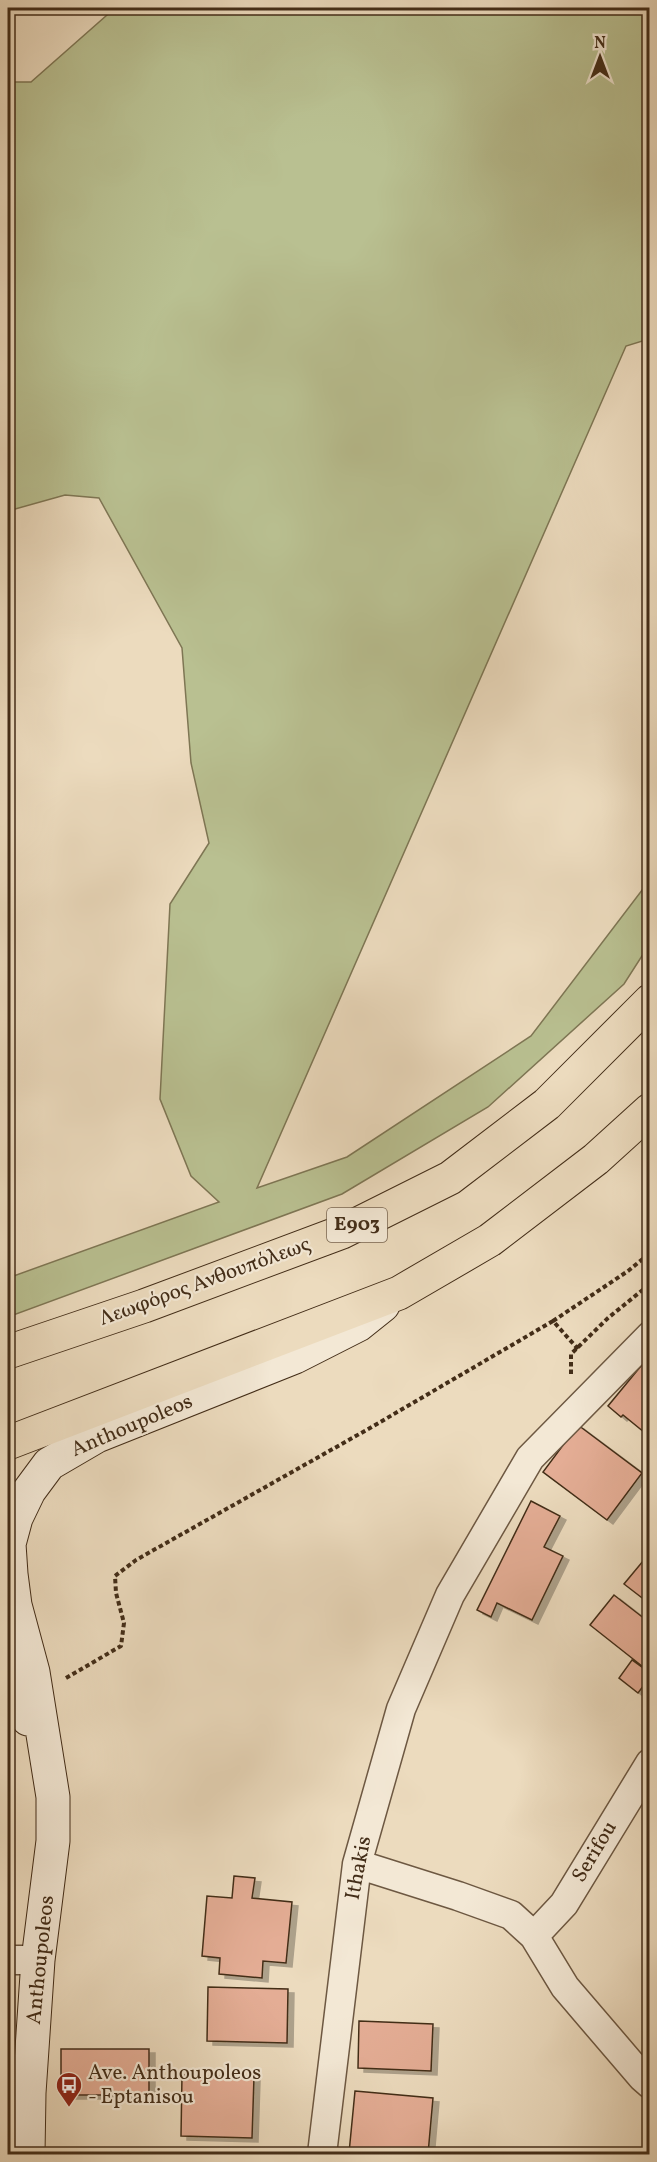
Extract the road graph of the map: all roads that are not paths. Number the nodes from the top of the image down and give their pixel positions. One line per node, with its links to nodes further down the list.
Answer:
1 (650, 1001): 5 (main road, Λεωφόρος Ανθουπόλεως / E903)
2 (650, 1110): 3 (main road)
3 (399, 1293): 6 (main road); 9 (street, Anthoupoleos)
4 (650, 1336): 10 (street, Ithakis)
5 (8, 1352)
6 (8, 1443)
7 (8, 1672): 9 (street, Anthoupoleos)
8 (650, 1763): 11 (street, Serifou)
9 (47, 1765): 12 (street, Anthoupoleos)
10 (357, 1864): 11 (street); 15 (street, Ithakis)
11 (534, 1936): 13 (street)
12 (23, 1960): 14 (street, Anthoupoleos)
13 (650, 2084)
14 (28, 2154)
15 (322, 2154)

